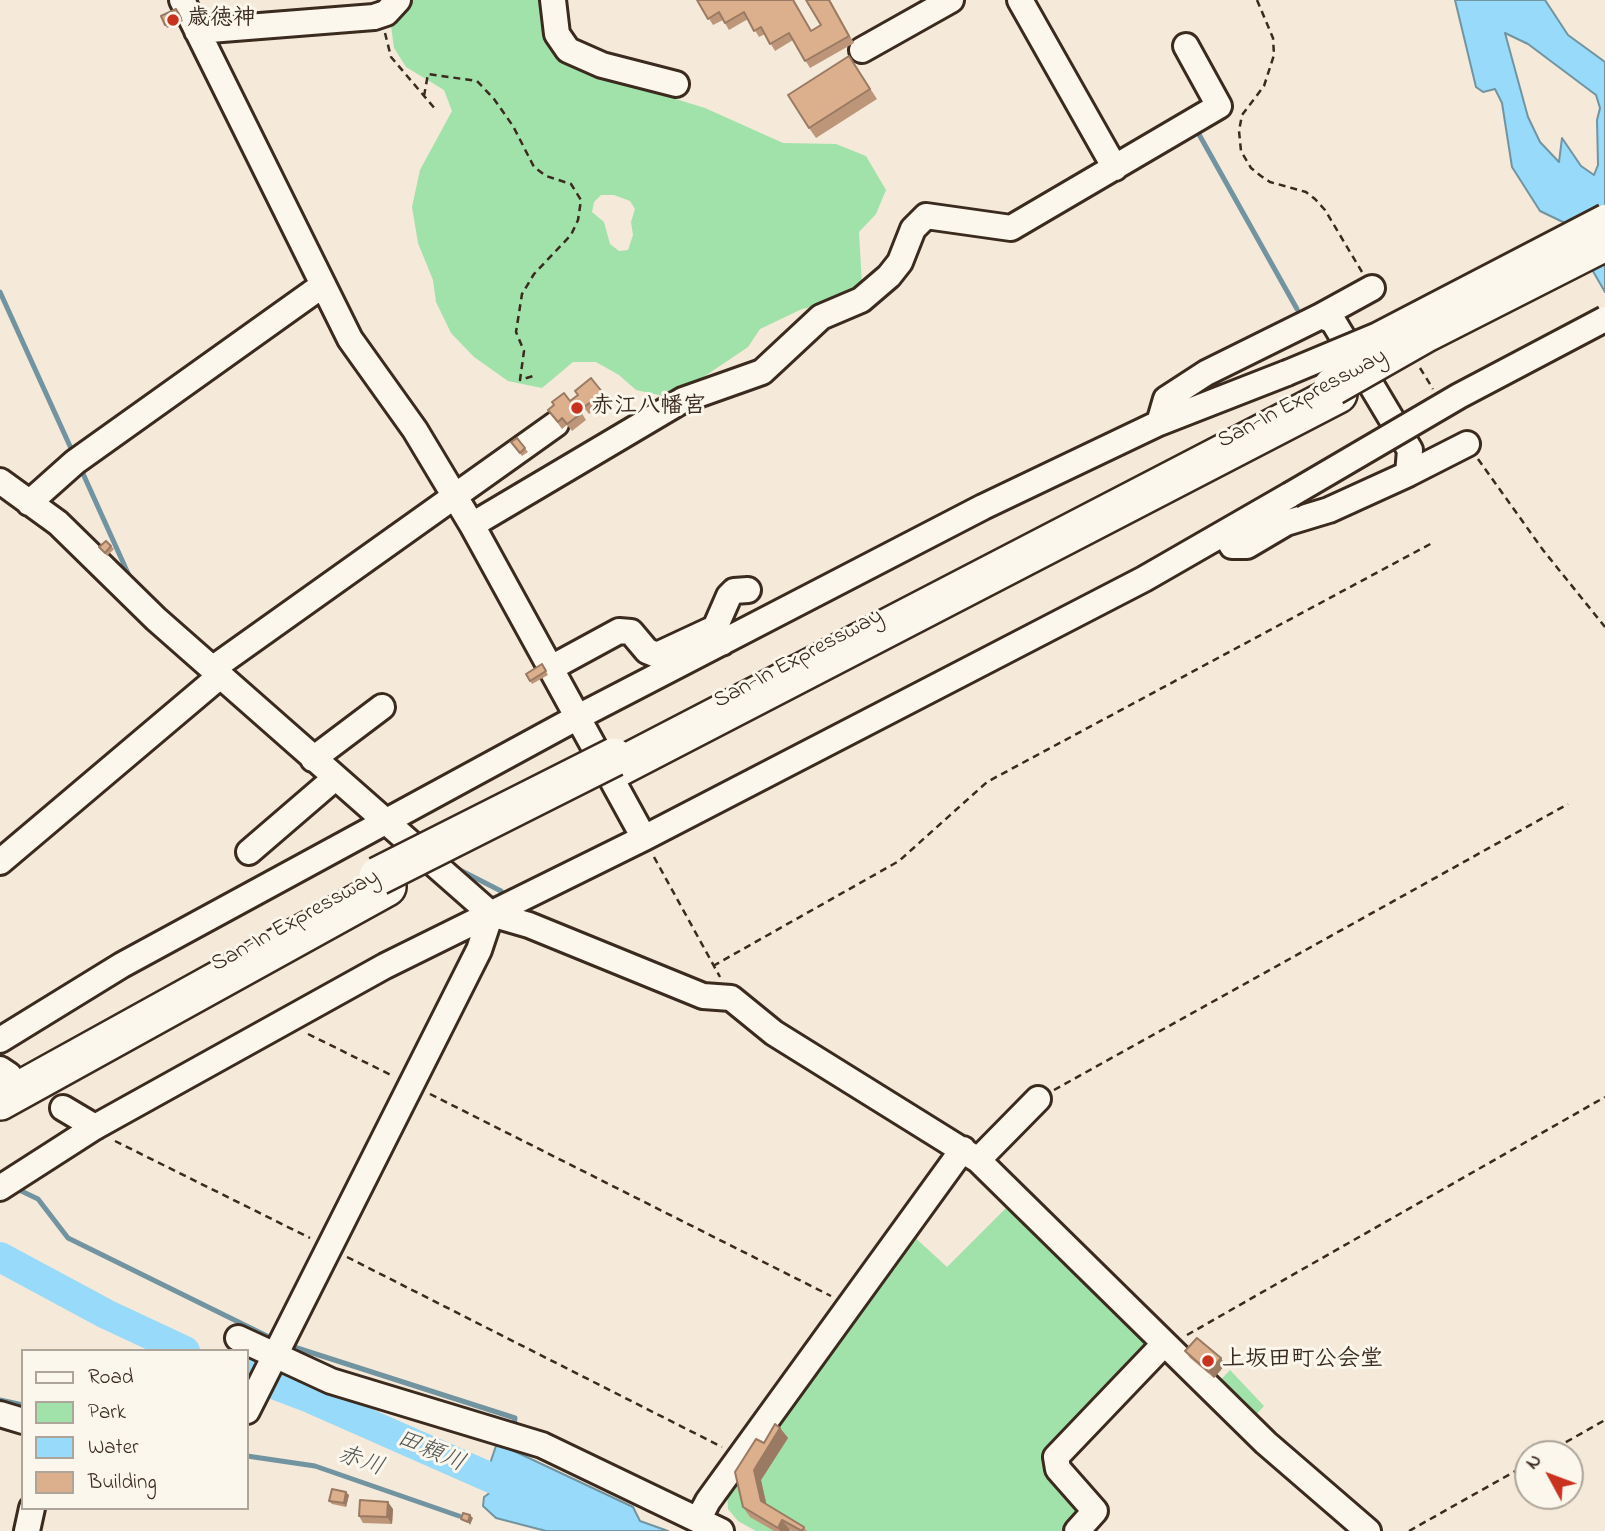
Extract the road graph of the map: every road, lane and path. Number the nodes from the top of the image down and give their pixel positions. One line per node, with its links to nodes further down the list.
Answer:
1 (182, 0): 6 (street)
2 (553, 0): 9 (street)
3 (951, 0): 8 (street)
4 (1020, 0): 12 (street)
5 (392, 6): 6 (street); 10 (path)
6 (197, 31): 16 (street)
7 (1186, 46): 12 (street)
8 (862, 50)
9 (676, 84)
10 (424, 96): 11 (path); 20 (path)
11 (436, 110)
12 (1115, 168): 29 (street)
13 (1605, 217): 22 (street, bridge)
14 (1605, 242): 21 (highway, San-In Expressway, bridge)
15 (1605, 256): 21 (highway, San-In Expressway)
16 (323, 285): 27 (street); 28 (street)
17 (1372, 288): 18 (street)
18 (1321, 316): 22 (street); 25 (street)
19 (1605, 319): 30 (street, bridge)
20 (533, 376)
21 (1335, 390): 51 (highway, San-In Expressway, bridge)
22 (1159, 423): 33 (street)
23 (556, 424): 27 (street)
24 (1467, 444): 25 (street)
25 (1408, 474): 30 (street)
26 (0, 481): 28 (street)
27 (454, 496): 29 (street); 34 (street)
28 (29, 503): 34 (street)
29 (472, 526): 35 (street)
30 (1225, 534): 42 (street)
31 (1434, 542): 46 (path)
32 (748, 590): 33 (street)
33 (718, 635): 35 (street); 37 (street)
34 (218, 668): 38 (street); 44 (street)
35 (551, 668): 37 (street)
36 (382, 707): 38 (street)
37 (578, 717): 41 (street); 42 (street)
38 (319, 755): 39 (street)
39 (335, 778): 41 (street); 43 (street)
40 (1568, 804): 53 (path)
41 (385, 823): 45 (street); 49 (street)
42 (644, 838): 45 (street); 46 (path)
43 (249, 852)
44 (0, 862)
45 (491, 914): 47 (street); 48 (street); 50 (street)
46 (713, 966): 47 (path)
47 (732, 998): 56 (street)
48 (290, 1018): 50 (path); 55 (street)
49 (0, 1041)
50 (411, 1085): 60 (path); 63 (street)
51 (2, 1087)
52 (1605, 1097): 62 (path)
53 (1038, 1099): 56 (street)
54 (63, 1108): 55 (street)
55 (95, 1127): 57 (street); 58 (path)
56 (970, 1154): 60 (street); 62 (street)
57 (0, 1188)
58 (321, 1244)
59 (345, 1256): 69 (path)
60 (848, 1307): 69 (street)
61 (237, 1338): 63 (street)
62 (1164, 1345): 73 (street); 76 (street)
63 (273, 1357): 64 (street); 72 (street)
64 (248, 1409)
65 (0, 1414): 66 (street)
66 (21, 1420)
67 (1605, 1420): 68 (path)
68 (1570, 1440)
69 (739, 1459): 72 (street)
70 (1514, 1472): 77 (path)
71 (32, 1510): 74 (street)
72 (698, 1520): 75 (street)
73 (1354, 1527)
74 (27, 1531)
75 (721, 1531)
76 (1077, 1531)
77 (1409, 1531)

